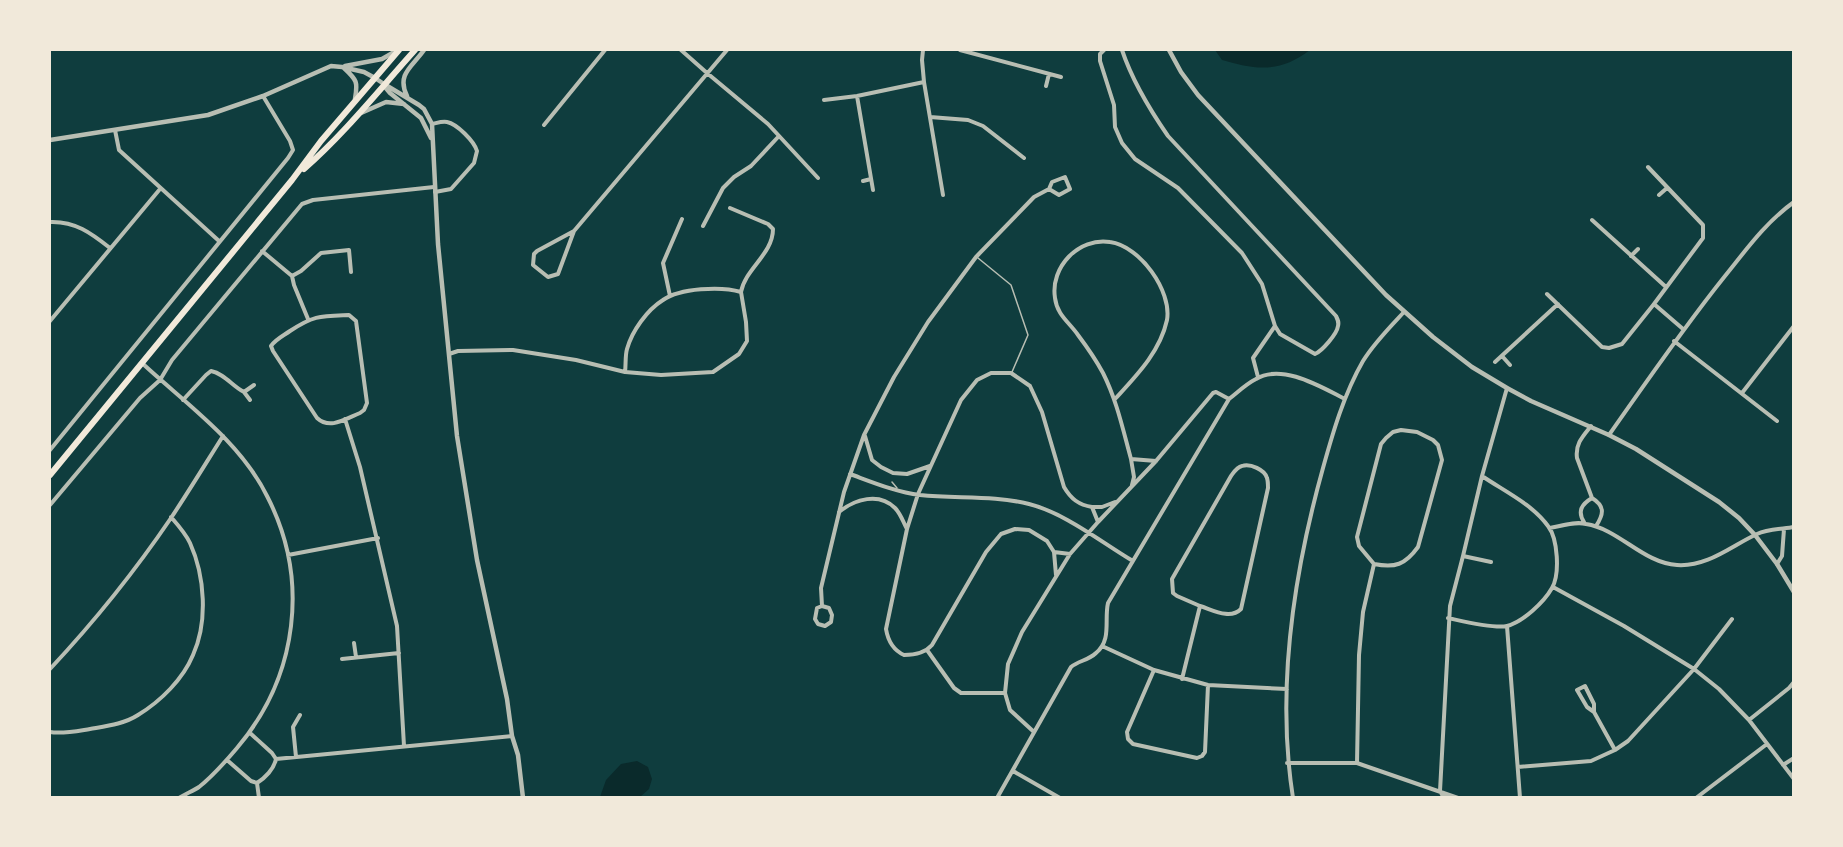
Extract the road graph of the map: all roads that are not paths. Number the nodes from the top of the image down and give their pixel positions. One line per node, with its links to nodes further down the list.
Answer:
1 (399, 50): 12 (street); 16 (highway)
2 (415, 50): 18 (highway)
3 (424, 50): 22 (street)
4 (606, 50): 29 (street)
5 (681, 50): 13 (street)
6 (727, 50): 13 (street)
7 (923, 50): 17 (street)
8 (960, 50): 14 (street)
9 (1104, 50): 71 (street)
10 (1122, 50): 71 (street)
11 (1169, 50): 68 (street)
12 (342, 67): 16 (street); 20 (street); 24 (street)
13 (707, 73): 31 (street); 53 (street)
14 (1049, 74): 15 (street); 19 (street)
15 (1061, 77)
16 (375, 78): 18 (street); 24 (highway)
17 (924, 82): 21 (street); 27 (street)
18 (384, 84): 22 (street); 25 (street); 26 (highway)
19 (1046, 86)
20 (263, 96): 30 (street); 54 (street)
21 (857, 96): 23 (street); 37 (street)
22 (408, 98): 28 (street)
23 (824, 100)
24 (355, 104): 38 (highway)
25 (404, 104): 26 (street); 33 (street)
26 (359, 114): 38 (highway)
27 (930, 117): 34 (street); 45 (street)
28 (432, 124): 33 (street); 43 (street)
29 (544, 125)
30 (115, 130): 32 (street); 41 (street)
31 (779, 136): 36 (street); 52 (street)
32 (50, 140)
33 (432, 141): 43 (street)
34 (1024, 158)
35 (1648, 167): 40 (street)
36 (818, 178)
37 (871, 179): 39 (street); 44 (street)
38 (292, 180): 78 (highway)
39 (863, 181)
40 (1667, 188): 46 (street); 62 (street)
41 (160, 189): 54 (street); 55 (street)
42 (1049, 189): 42 (street); 59 (street)
43 (434, 190): 57 (street); 75 (street)
44 (873, 190)
45 (943, 195)
46 (1659, 195)
47 (1794, 202): 73 (street)
48 (730, 208): 63 (street)
49 (682, 219): 65 (street)
50 (1592, 220): 58 (street)
51 (50, 222): 55 (street)
52 (703, 226)
53 (574, 231): 53 (street)
54 (219, 241): 99 (street)
55 (110, 248): 70 (street)
56 (1638, 249): 58 (street)
57 (262, 251): 61 (street); 83 (street)
58 (1631, 255): 62 (street)
59 (976, 257): 81 (lane); 96 (street)
60 (351, 272): 61 (street)
61 (292, 276): 69 (street)
62 (1666, 286): 67 (street)
63 (741, 292): 65 (street); 80 (street)
64 (1547, 294): 66 (street)
65 (670, 296): 80 (street)
66 (1558, 304): 67 (street); 76 (street)
67 (1654, 304): 73 (street)
68 (1404, 312): 85 (street); 90 (street)
69 (308, 319): 93 (street); 93 (street)
70 (50, 321)
71 (1275, 326): 82 (street)
72 (1794, 326): 87 (street)
73 (1683, 329): 74 (street)
74 (1674, 341): 87 (street); 97 (street)
75 (449, 354): 80 (street); 162 (street)
76 (1502, 356): 77 (street); 79 (street)
77 (1495, 362)
78 (142, 363): 83 (street); 104 (highway)
79 (1510, 365)
80 (625, 372)
81 (1011, 373): 102 (street); 113 (street)
82 (1258, 377): 89 (street); 90 (street)
83 (160, 380): 91 (street); 112 (street)
84 (254, 385): 86 (street)
85 (1507, 388): 95 (street); 105 (street)
86 (244, 392): 91 (street); 92 (street)
87 (1742, 393): 94 (street)
88 (1116, 399): 88 (street); 100 (street)
89 (1229, 399): 101 (street); 130 (street)
90 (1345, 399): 154 (street)
91 (183, 400): 98 (street)
92 (250, 400)
93 (345, 419): 125 (street)
94 (1778, 422)
95 (1591, 426): 97 (street); 110 (street)
96 (864, 435): 102 (street); 103 (street)
97 (1609, 435): 124 (street)
98 (224, 436): 115 (street); 128 (street)
99 (50, 450)
100 (1131, 459): 101 (street); 107 (street)
101 (1156, 461): 107 (street)
102 (930, 465): 109 (street)
103 (849, 474): 108 (street); 114 (street)
104 (50, 475)
105 (1482, 476): 120 (street); 129 (street)
106 (891, 482): 108 (lane)
107 (1131, 488): 111 (street)
108 (898, 489): 109 (street)
109 (918, 495): 121 (street); 123 (street)
110 (1592, 498): 117 (street); 118 (street)
111 (1117, 501): 113 (street); 116 (street)
112 (50, 505)
113 (1092, 507): 116 (street)
114 (838, 512): 121 (street); 137 (street)
115 (171, 517): 148 (street); 159 (street)
116 (1098, 522): 123 (street)
117 (1584, 523): 118 (street); 120 (street)
118 (1596, 526): 124 (street)
119 (1794, 527): 122 (street)
120 (1550, 528): 135 (street)
121 (907, 529): 144 (street)
122 (1784, 529): 124 (street); 133 (street)
123 (1087, 533): 127 (street); 130 (street)
124 (1755, 535): 133 (street)
125 (378, 538): 128 (street); 145 (street)
126 (1054, 552): 127 (street); 134 (street); 144 (street)
127 (1070, 554): 134 (street)
128 (288, 555): 161 (street)
129 (1463, 556): 131 (street); 139 (street)
130 (1133, 561): 143 (street)
131 (1491, 562)
132 (1374, 564): 132 (street); 171 (street)
133 (1777, 564): 136 (street)
134 (1056, 576): 155 (street)
135 (1553, 587): 141 (street); 149 (street)
136 (1794, 591)
137 (822, 606): 137 (street)
138 (1200, 606): 138 (street); 151 (street)
139 (1448, 618): 141 (street); 177 (street)
140 (1732, 619): 149 (street)
141 (1507, 626): 173 (street)
142 (354, 643): 146 (street)
143 (1102, 646): 150 (street); 160 (street)
144 (927, 650): 155 (street)
145 (399, 653): 146 (street); 164 (street)
146 (356, 657): 147 (street)
147 (342, 659)
148 (50, 669)
149 (1694, 669): 158 (street); 165 (street)
150 (1154, 670): 151 (street); 153 (street)
151 (1182, 679): 153 (street)
152 (1794, 682): 158 (street)
153 (1208, 685): 154 (street)
154 (1287, 689): 170 (street)
155 (1005, 693): 160 (street)
156 (1594, 712): 156 (street); 165 (street)
157 (300, 715): 166 (street)
158 (1749, 720): 163 (street)
159 (50, 732)
160 (1034, 732): 174 (street)
161 (250, 733): 168 (street); 169 (street)
162 (512, 736): 164 (street); 180 (street)
163 (1767, 744): 172 (street); 187 (street)
164 (404, 746): 166 (street)
165 (1615, 750): 173 (street)
166 (296, 757): 168 (street)
167 (1794, 758): 172 (street)
168 (276, 759): 176 (street)
169 (226, 760): 176 (street); 178 (street)
170 (1287, 763): 171 (street); 183 (street)
171 (1358, 763): 177 (street)
172 (1783, 765): 175 (street)
173 (1518, 767): 186 (street)
174 (1013, 771): 181 (street); 182 (street)
175 (1794, 779)
176 (256, 783): 179 (street)
177 (1440, 791): 184 (street); 185 (street)
178 (179, 798)
179 (259, 798)
180 (523, 798)
181 (997, 798)
182 (1060, 798)
183 (1293, 798)
184 (1444, 798)
185 (1458, 798)
186 (1521, 798)
187 (1696, 798)

